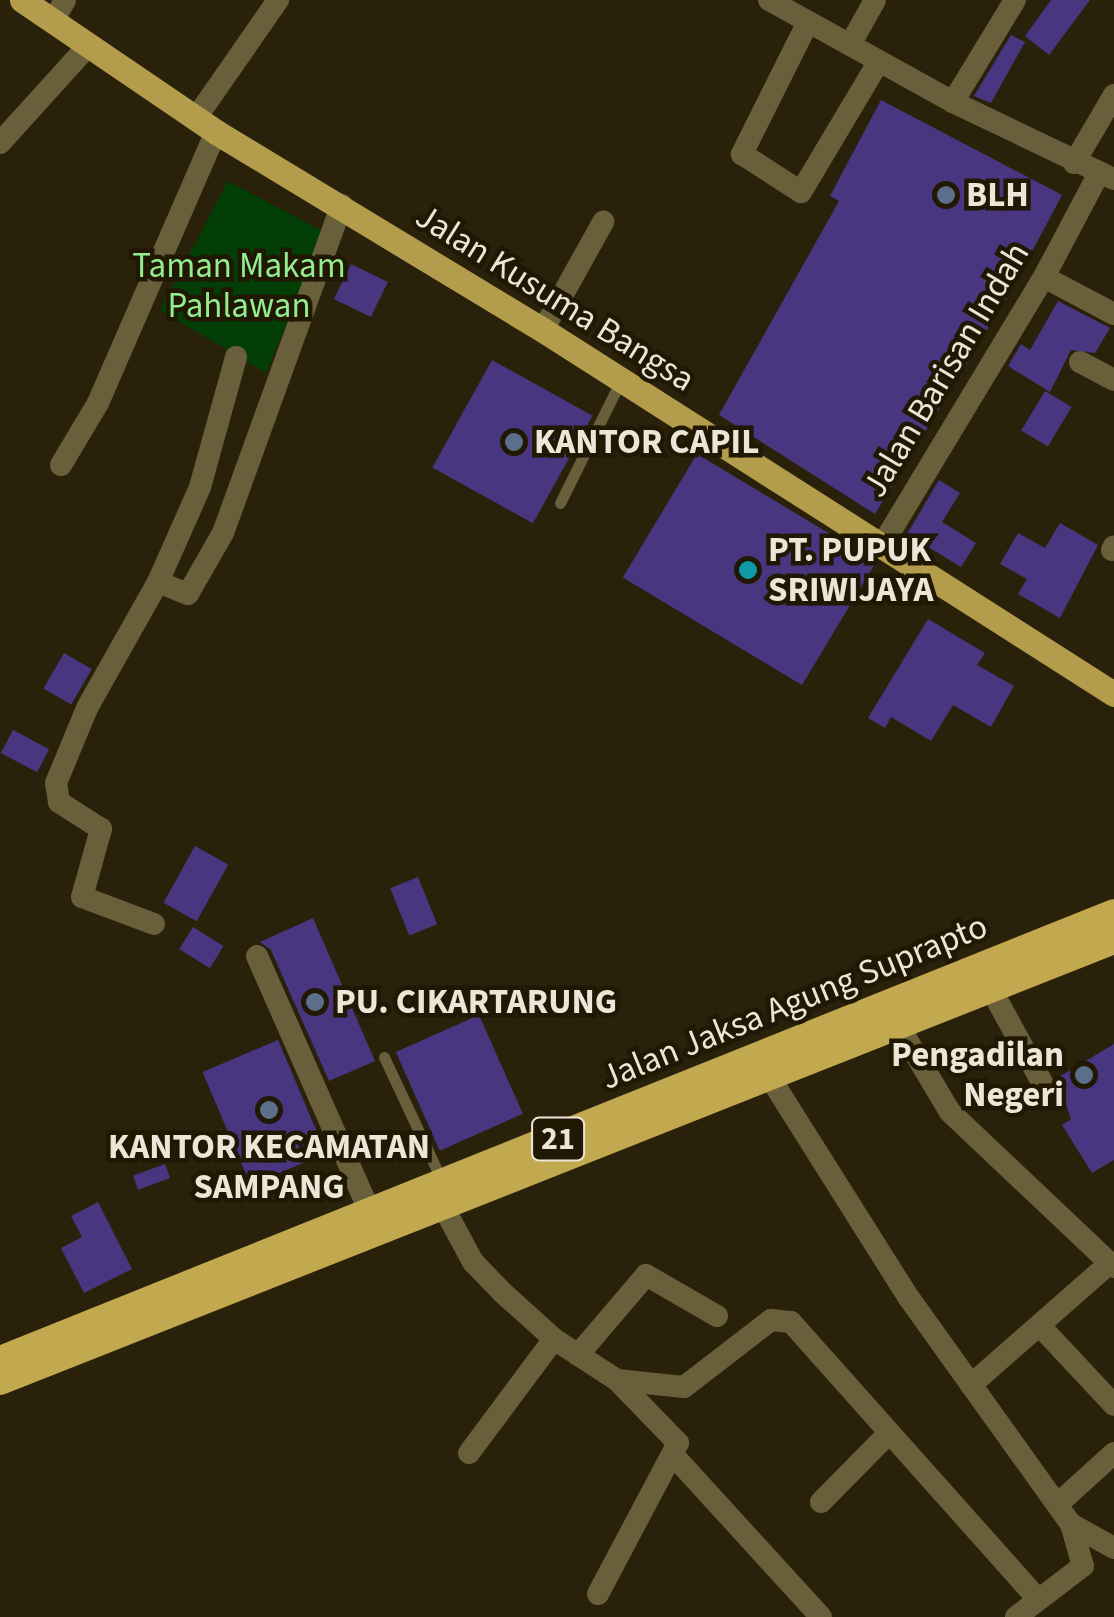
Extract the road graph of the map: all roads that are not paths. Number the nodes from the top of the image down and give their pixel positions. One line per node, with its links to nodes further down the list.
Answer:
1 (22, 0): 6 (main road, Jalan Kusuma Bangsa)
2 (278, 0): 13 (street)
3 (771, 0): 7 (street)
4 (875, 0): 8 (street)
5 (1015, 0): 12 (street)
6 (59, 11): 9 (main road, Jalan Kusuma Bangsa)
7 (808, 22): 8 (street); 10 (street)
8 (850, 45): 10 (street)
9 (89, 46): 13 (main road, Jalan Kusuma Bangsa); 14 (street)
10 (879, 61): 12 (street)
11 (1114, 94): 15 (street)
12 (953, 102): 15 (street)
13 (206, 125): 17 (main road, Jalan Kusuma Bangsa); 26 (street)
14 (0, 143)
15 (1074, 163): 16 (street)
16 (1106, 177): 19 (street, Jalan Barisan Indah)
17 (342, 205): 21 (main road, Jalan Kusuma Bangsa); 29 (street)
18 (603, 222): 21 (street)
19 (1044, 277): 20 (street); 28 (street, Jalan Barisan Indah)
20 (1114, 314)
21 (544, 330): 24 (main road, Jalan Kusuma Bangsa)
22 (236, 357): 29 (street)
23 (1080, 362): 25 (street)
24 (621, 380): 27 (lane); 28 (main road, Jalan Kusuma Bangsa)
25 (1114, 380)
26 (62, 465)
27 (560, 502)
28 (882, 547): 30 (main road, Jalan Kusuma Bangsa)
29 (158, 582): 32 (street)
30 (1111, 689)
31 (1114, 913): 36 (highway, Jalan Jaksa Agung Suprapto / 21)
32 (154, 924)
33 (1114, 940): 35 (highway, Jalan Jaksa Agung Suprapto / 21)
34 (258, 956): 41 (street)
35 (992, 991): 36 (highway, Jalan Jaksa Agung Suprapto / 21); 39 (street)
36 (892, 1015): 38 (highway, Jalan Jaksa Agung Suprapto / 21); 40 (highway, Jalan Jaksa Agung Suprapto / 21); 42 (street)
37 (384, 1057): 40 (lane)
38 (769, 1076): 40 (highway, Jalan Jaksa Agung Suprapto / 21); 50 (street)
39 (1042, 1084)
40 (444, 1198): 41 (highway, Jalan Jaksa Agung Suprapto / 21); 45 (street); 49 (highway, Jalan Jaksa Agung Suprapto / 21)
41 (370, 1212): 47 (highway, Jalan Jaksa Agung Suprapto / 21)
42 (1112, 1265): 44 (street)
43 (717, 1316): 46 (street)
44 (1040, 1326): 50 (street); 51 (street)
45 (554, 1338): 46 (street); 53 (street)
46 (578, 1355): 48 (street)
47 (0, 1360)
48 (617, 1380): 52 (street); 55 (street)
49 (0, 1382)
50 (970, 1385): 57 (street)
51 (1114, 1406)
52 (889, 1433): 56 (street); 61 (street)
53 (469, 1453)
54 (1114, 1453): 57 (street)
55 (674, 1456): 60 (street); 62 (street)
56 (821, 1502)
57 (1060, 1502): 58 (street)
58 (1071, 1524): 59 (street); 61 (street)
59 (1114, 1548)
60 (598, 1594)
61 (1036, 1598): 63 (street)
62 (821, 1617)
63 (1016, 1617)

